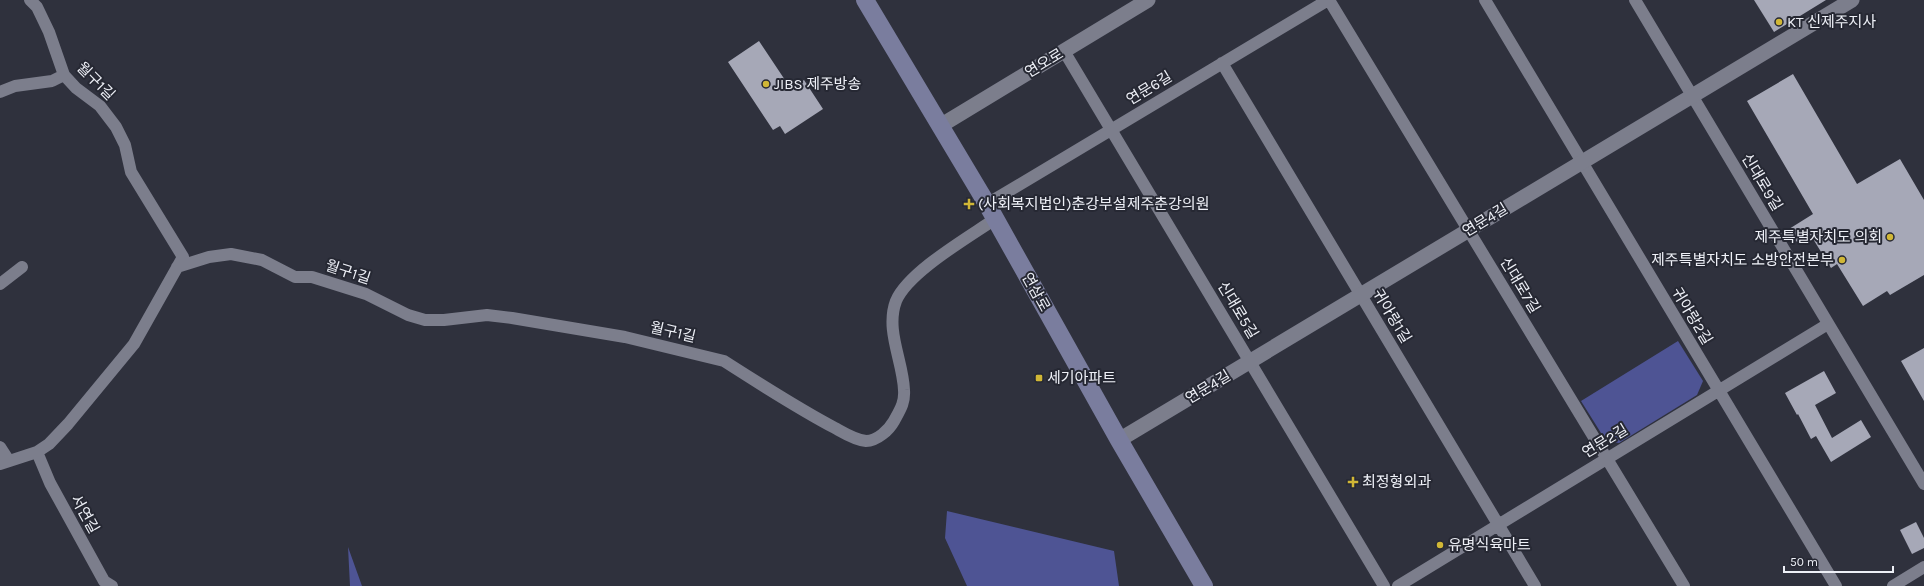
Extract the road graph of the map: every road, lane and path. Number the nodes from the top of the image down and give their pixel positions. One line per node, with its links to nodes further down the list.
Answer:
1 (30, 0): 10 (street, 월구1길)
2 (865, 0): 13 (main road, 연삼로)
3 (1148, 0): 8 (street, 연오로)
4 (1328, 0): 9 (street, 연문6길); 17 (street, 신대로7길)
5 (1485, 0): 15 (street, 귀아랑2길)
6 (1635, 0): 12 (street, 신대로9길)
7 (1852, 0): 12 (street, 연문4길)
8 (1064, 51): 13 (street, 연오로); 14 (street, 신대로5길)
9 (1222, 63): 14 (street, 연문6길); 21 (street, 귀아랑1길)
10 (64, 75): 11 (street); 19 (street, 월구1길)
11 (0, 92)
12 (1692, 96): 15 (street, 연문4길); 22 (street, 신대로9길)
13 (940, 126): 16 (main road, 연삼로)
14 (1111, 129): 16 (street, 연문6길); 23 (street, 신대로5길)
15 (1582, 162): 17 (street, 연문4길); 24 (street, 귀아랑2길)
16 (991, 212): 19 (street, 월구1길); 25 (main road, 연삼로)
17 (1468, 230): 21 (street, 연문4길); 28 (street, 신대로7길)
18 (22, 267): 20 (street)
19 (177, 267): 27 (street, 월구1길)
20 (0, 284)
21 (1360, 295): 23 (street, 연문4길); 31 (street, 귀아랑1길)
22 (1828, 324): 24 (street, 연문2길); 30 (street, 신대로9길)
23 (1250, 361): 25 (street, 연문4길); 35 (street, 신대로5길)
24 (1718, 391): 28 (street, 연문2길); 39 (street, 귀아랑2길)
25 (1119, 440): 34 (main road, 연삼로)
26 (0, 447): 29 (street)
27 (37, 452): 29 (street, 월구1길); 33 (street, 서연길)
28 (1607, 459): 31 (street, 연문2길); 38 (street, 신대로7길)
29 (4, 463)
30 (1924, 484)
31 (1498, 525): 36 (street, 연문2길); 37 (street, 귀아랑1길)
32 (1924, 567): 40 (street)
33 (112, 586)
34 (1204, 586)
35 (1384, 586)
36 (1398, 586)
37 (1535, 586)
38 (1684, 586)
39 (1836, 586)
40 (1893, 586)

